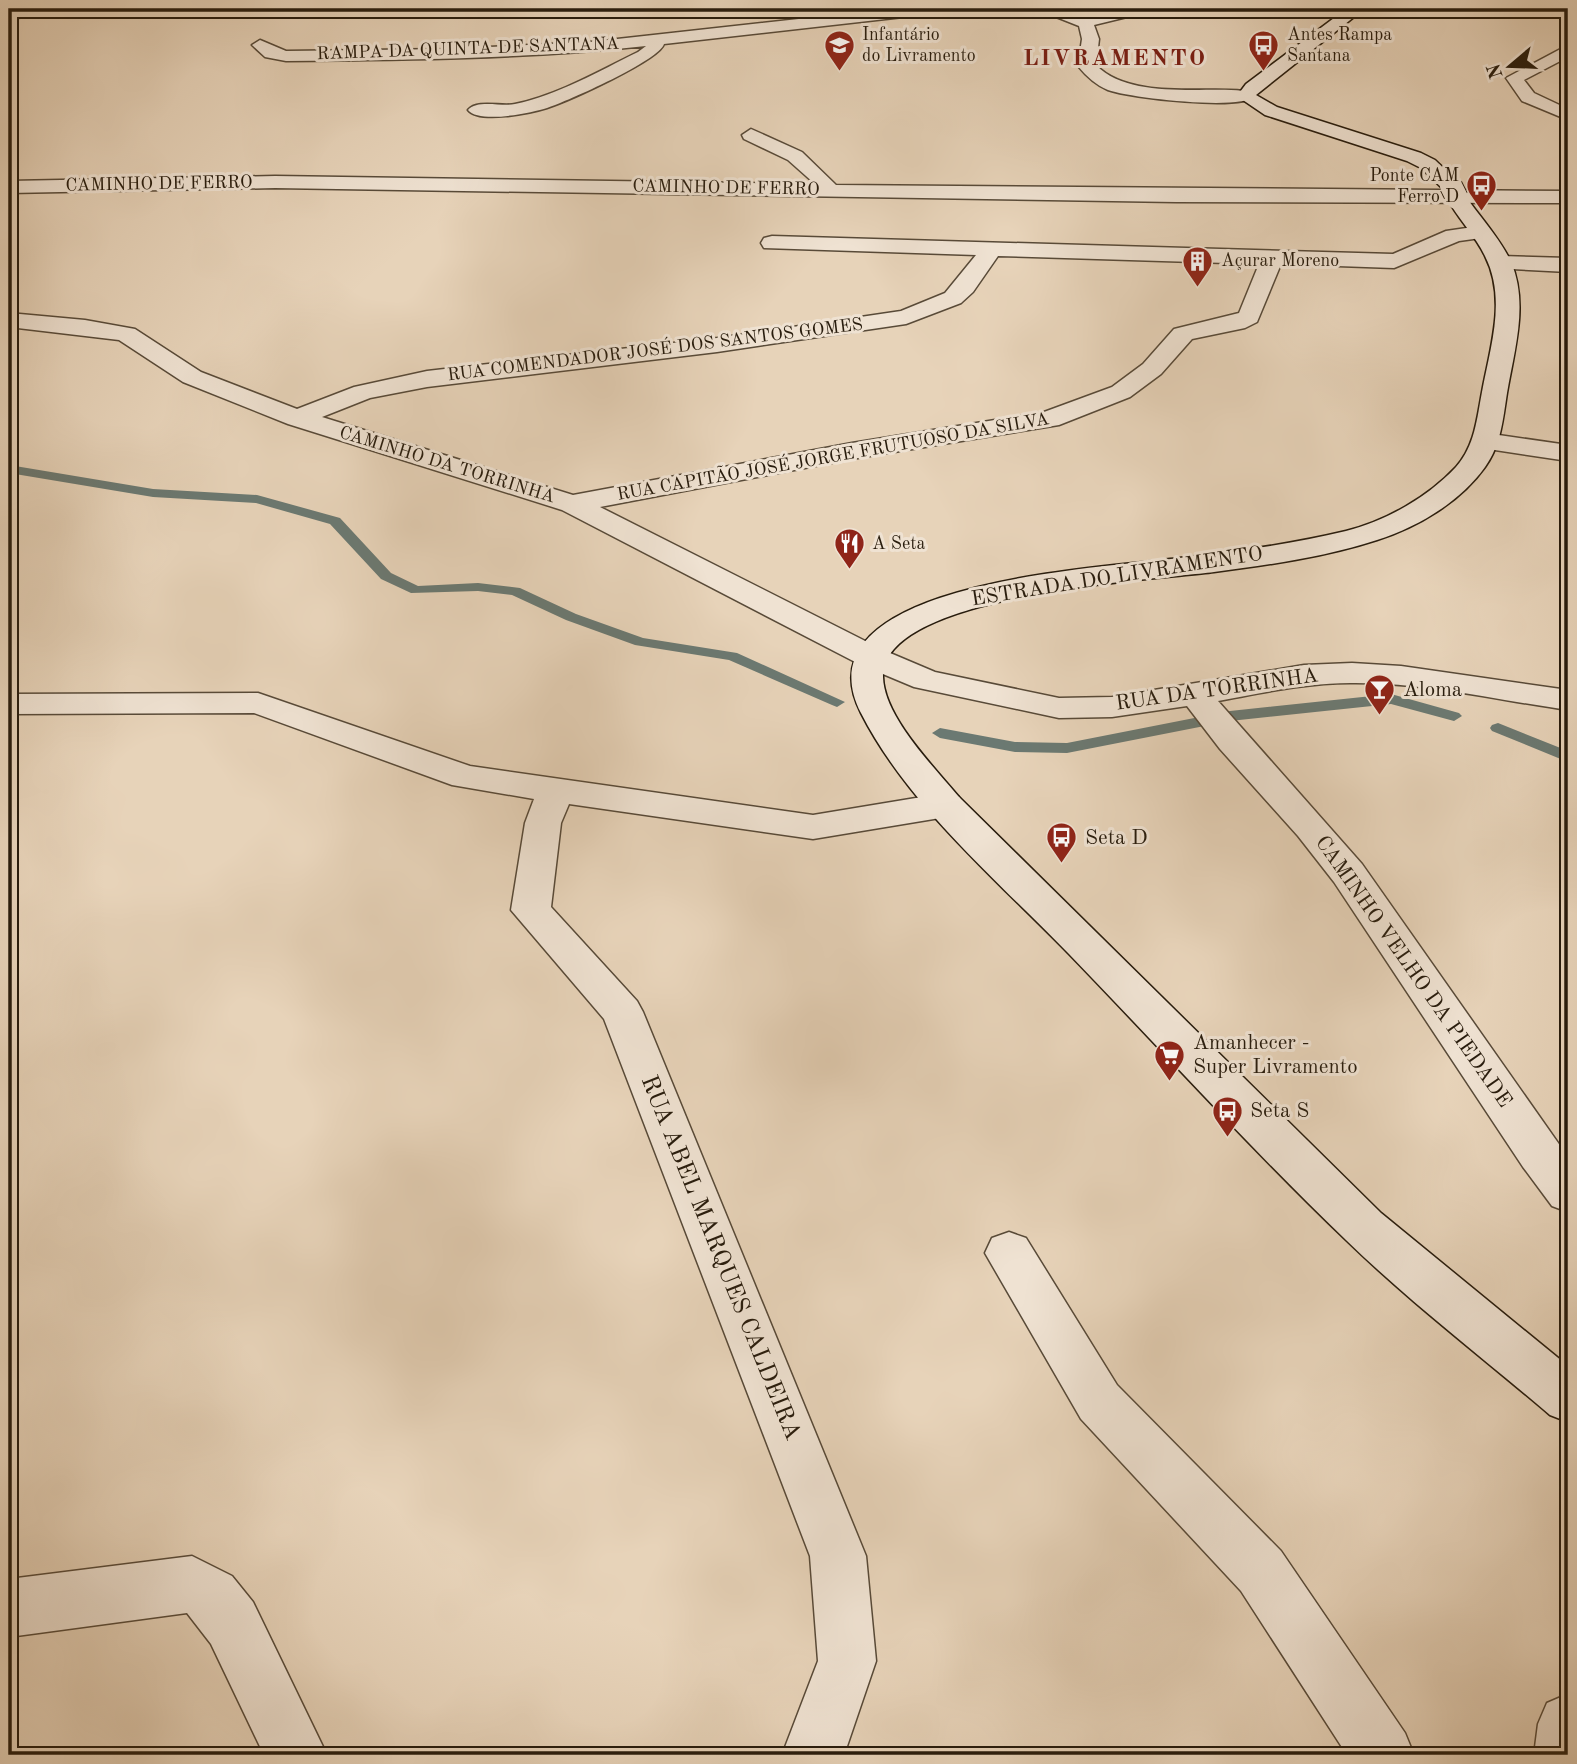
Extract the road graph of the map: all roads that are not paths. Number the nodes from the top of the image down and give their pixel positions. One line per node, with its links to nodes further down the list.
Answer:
1 (930, 9): 6 (street, RAMPA DA QUINTA DE SANTANA)
2 (1044, 9): 5 (street)
3 (1129, 9): 5 (street)
4 (1356, 9): 9 (street)
5 (1084, 22): 9 (street)
6 (664, 39): 7 (street, RAMPA DA QUINTA DE SANTANA); 10 (street)
7 (260, 45)
8 (1568, 50): 11 (street)
9 (1246, 96): 15 (street, ESTRADA DO LIVRAMENTO)
10 (477, 110)
11 (1568, 115)
12 (751, 135): 14 (street)
13 (9, 187): 14 (street, CAMINHO DE FERRO)
14 (830, 190): 15 (street, CAMINHO DE FERRO)
15 (1450, 193): 16 (street, CAMINHO DE FERRO); 17 (street, ESTRADA DO LIVRAMENTO)
16 (1568, 197)
17 (1480, 232): 20 (street); 21 (street, ESTRADA DO LIVRAMENTO)
18 (772, 243): 19 (street)
19 (992, 249): 20 (street); 24 (street, RUA COMENDADOR JOSÉ DOS SANTOS GOMES)
20 (1273, 256): 27 (street, RUA CAPITÃO JOSÉ JORGE FRUTUOSO DA SILVA)
21 (1501, 263): 22 (street); 25 (street, ESTRADA DO LIVRAMENTO)
22 (1568, 265)
23 (9, 320): 24 (street, CAMINHO DA TORRINHA)
24 (297, 418): 27 (street, CAMINHO DA TORRINHA)
25 (1485, 441): 26 (street); 28 (street, ESTRADA DO LIVRAMENTO)
26 (1568, 453)
27 (572, 504): 28 (street, CAMINHO DA TORRINHA)
28 (871, 657): 31 (street, RUA DA TORRINHA); 33 (street)
29 (1568, 700): 31 (street, RUA DA TORRINHA)
30 (9, 704): 32 (street)
31 (1207, 710): 34 (street, CAMINHO VELHO DA PIEDADE)
32 (556, 789): 33 (street); 40 (street, RUA ABEL MARQUES CALDEIRA)
33 (946, 805): 36 (street)
34 (1568, 1192)
35 (1009, 1253): 41 (street)
36 (1568, 1398)
37 (9, 1608): 39 (street)
38 (1568, 1724): 42 (street)
39 (296, 1755)
40 (813, 1755)
41 (1383, 1755)
42 (1565, 1755)

